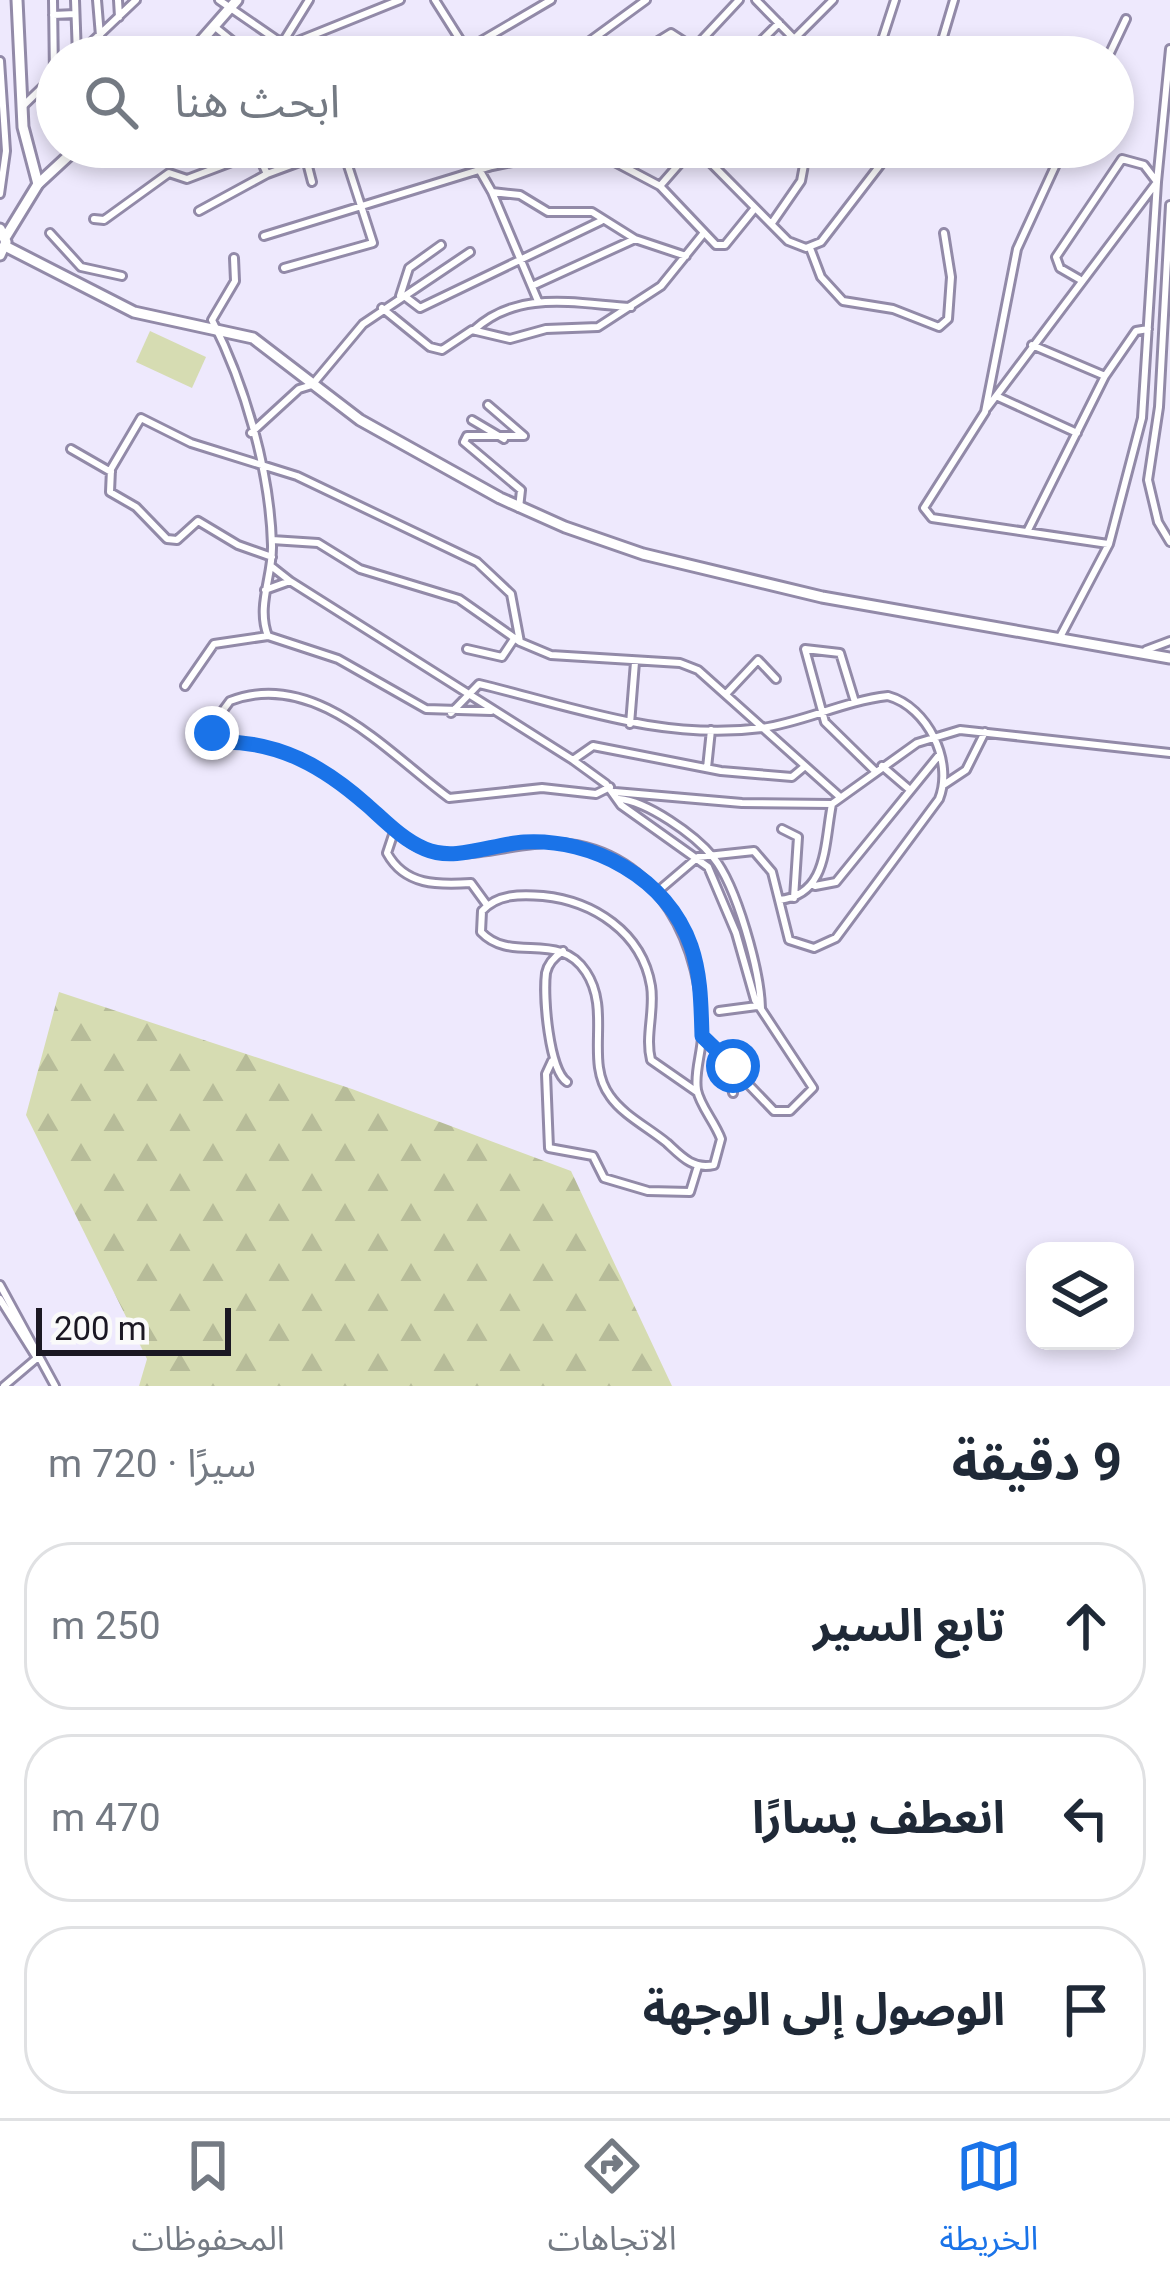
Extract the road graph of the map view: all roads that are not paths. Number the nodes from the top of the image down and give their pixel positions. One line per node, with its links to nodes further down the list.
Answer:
1 (17, 0): 46 (street)
2 (53, 0): 20 (street)
3 (75, 0): 19 (street)
4 (97, 0): 27 (street)
5 (118, 0): 21 (street)
6 (136, 0): 21 (street)
7 (219, 0): 18 (street)
8 (309, 0): 31 (street)
9 (400, 0): 32 (street)
10 (435, 0): 33 (street)
11 (551, 0): 34 (street)
12 (646, 0): 35 (street)
13 (739, 0): 36 (street)
14 (757, 0): 23 (street)
15 (832, 0): 39 (street)
16 (895, 0): 40 (street)
17 (954, 0): 41 (street)
18 (234, 4): 24 (street); 30 (street)
19 (75, 14): 20 (street); 26 (street)
20 (53, 15): 25 (street)
21 (119, 17): 27 (street)
22 (1126, 20): 42 (street)
23 (778, 23): 37 (street); 38 (street)
24 (214, 27): 28 (street); 29 (street)
25 (54, 36)
26 (76, 36)
27 (100, 36)
28 (206, 36)
29 (225, 36)
30 (275, 36)
31 (287, 36)
32 (316, 36)
33 (458, 36)
34 (498, 36)
35 (597, 36)
36 (705, 36)
37 (765, 36)
38 (791, 36)
39 (797, 36)
40 (883, 36)
41 (943, 36)
42 (1118, 36)
43 (1170, 49): 65 (street)
44 (0, 61): 69 (street)
45 (36, 93): 46 (street)
46 (22, 106): 66 (street)
47 (1134, 162): 65 (street)
48 (55, 168): 66 (street)
49 (215, 168): 74 (street)
50 (264, 168): 63 (street)
51 (281, 168): 63 (street)
52 (309, 168): 64 (street)
53 (349, 168): 71 (street)
54 (495, 168): 62 (street)
55 (620, 168): 67 (street)
56 (676, 168): 67 (street)
57 (716, 168): 72 (street)
58 (804, 168): 76 (street)
59 (878, 168): 84 (street)
60 (1054, 168): 108 (street)
61 (1114, 168): 92 (street)
62 (480, 171): 68 (street); 71 (street)
63 (267, 174): 73 (street)
64 (312, 182)
65 (1157, 182): 92 (street); 99 (street)
66 (38, 184): 81 (street)
67 (660, 186): 79 (street)
68 (492, 192): 75 (street); 89 (street)
69 (0, 194)
70 (1170, 205): 85 (street)
71 (363, 208): 80 (street); 90 (street)
72 (755, 208): 76 (street); 79 (street)
73 (199, 211)
74 (94, 219)
75 (601, 221): 82 (street); 89 (street)
76 (772, 224): 84 (street)
77 (50, 233): 91 (street)
78 (944, 233): 84 (street)
79 (704, 234): 87 (street)
80 (264, 236)
81 (2, 238): 98 (street)
82 (635, 239): 87 (street); 93 (street)
83 (442, 245): 94 (street)
84 (810, 248)
85 (1168, 249): 102 (street)
86 (470, 252): 94 (street)
87 (686, 256): 96 (street)
88 (234, 257): 98 (street)
89 (521, 259): 93 (street); 94 (street)
90 (284, 268)
91 (122, 276)
92 (1079, 279): 101 (street)
93 (532, 286): 95 (street)
94 (401, 297): 97 (street)
95 (538, 301): 96 (street); 100 (street)
96 (631, 307): 100 (street)
97 (382, 308): 100 (street); 105 (street)
98 (214, 326): 105 (street); 111 (street)
99 (1148, 328): 104 (street); 120 (street)
100 (474, 330)
101 (1032, 345): 104 (street); 106 (street)
102 (1160, 371): 103 (street); 119 (street)
103 (1170, 371)
104 (1106, 376): 110 (street)
105 (312, 385): 111 (street); 116 (street)
106 (996, 396): 108 (street); 110 (street)
107 (488, 405): 112 (street)
108 (985, 412): 117 (street)
109 (472, 420): 112 (street)
110 (1077, 433): 117 (street)
111 (252, 436): 114 (street)
112 (504, 439): 116 (street)
113 (71, 449): 115 (street)
114 (259, 461): 115 (street); 118 (street); 126 (street)
115 (111, 472): 121 (street)
116 (519, 508): 125 (street)
117 (1027, 532): 120 (street)
118 (272, 540): 121 (street); 126 (street)
119 (1170, 542)
120 (1109, 544): 125 (street)
121 (271, 561): 122 (street); 123 (street)
122 (290, 581): 123 (street); 134 (street)
123 (265, 590): 124 (street)
124 (268, 637): 133 (street); 139 (street)
125 (1059, 639): 129 (street)
126 (517, 640): 128 (street); 131 (street)
127 (1170, 641): 129 (street)
128 (467, 649)
129 (1137, 652): 130 (street)
130 (1170, 658)
131 (635, 661): 135 (street); 140 (street)
132 (776, 679): 135 (street)
133 (185, 686)
134 (467, 692): 138 (street); 139 (street); 140 (street)
135 (727, 693): 141 (street)
136 (855, 702): 137 (street); 137 (street); 144 (street)
137 (822, 710): 141 (street); 150 (street)
138 (495, 711): 139 (street); 147 (street)
139 (451, 713)
140 (630, 724): 142 (street)
141 (764, 728): 142 (street); 148 (street)
142 (711, 730): 149 (street)
143 (985, 731): 144 (street); 146 (street); 151 (street)
144 (934, 736): 145 (street); 150 (street)
145 (941, 753): 151 (street); 152 (street)
146 (1170, 753)
147 (573, 760): 149 (street); 153 (street)
148 (804, 767): 149 (street); 154 (street)
149 (707, 768)
150 (879, 769): 152 (street); 154 (street)
151 (945, 784): 163 (street)
152 (910, 790): 160 (street)
153 (614, 793): 155 (street); 156 (street); 158 (street); 159 (street)
154 (840, 797): 155 (street)
155 (832, 804): 160 (street)
156 (394, 829): 161 (street); 164 (street)
157 (782, 829): 162 (street)
158 (709, 853): 159 (street); 163 (street); 165 (street)
159 (698, 857): 161 (street); 165 (street)
160 (815, 886): 162 (street)
161 (657, 892): 169 (street)
162 (794, 898): 163 (street)
163 (779, 900)
164 (487, 905): 166 (street); 173 (street)
165 (731, 908): 167 (street)
166 (562, 951): 171 (street); 175 (street)
167 (760, 1007): 168 (street); 170 (street)
168 (719, 1011)
169 (702, 1036): 170 (street); 173 (street)
170 (727, 1060): 174 (street)
171 (552, 1061): 172 (street); 175 (street)
172 (567, 1082)
173 (697, 1092): 175 (street)
174 (733, 1093)
175 (698, 1166)
176 (0, 1285): 179 (street)
177 (0, 1299): 178 (street)
178 (4, 1386)
179 (56, 1386)

